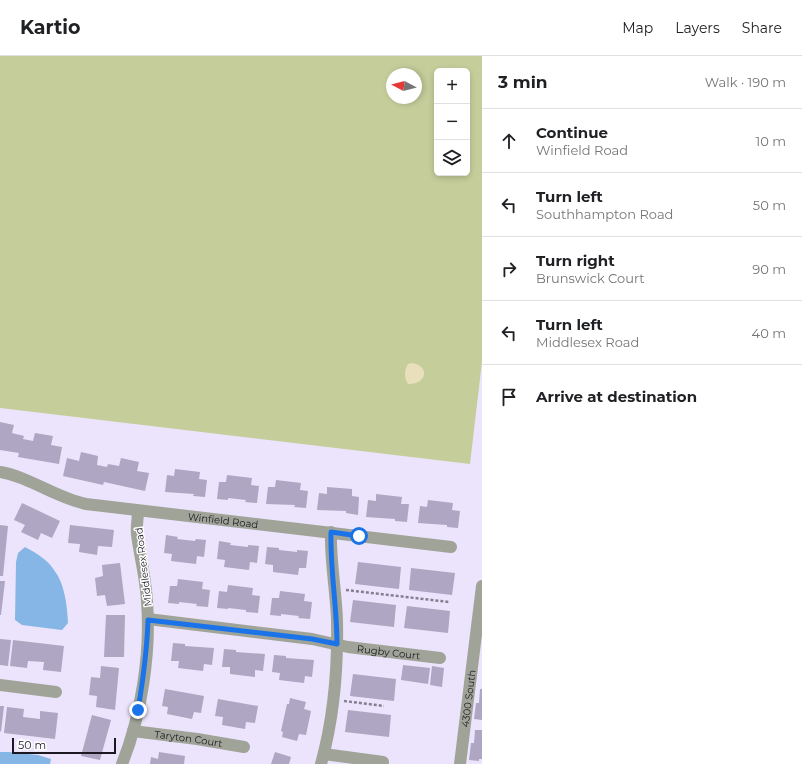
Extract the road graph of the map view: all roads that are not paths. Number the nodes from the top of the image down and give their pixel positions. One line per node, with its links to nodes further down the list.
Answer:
1 (0, 472): 2 (street, Winfield Road)
2 (138, 511): 3 (street, Winfield Road); 6 (street, Middlesex Road)
3 (331, 532): 4 (street, Winfield Road); 7 (street)
4 (451, 547)
5 (482, 586): 9 (street, 4300 South)
6 (148, 620): 7 (street, Rugby Court); 12 (street, Middlesex Road)
7 (337, 644): 8 (street, Rugby Court); 14 (street)
8 (440, 658)
9 (477, 664): 17 (street, 4300 South)
10 (0, 685): 11 (street)
11 (56, 692)
12 (133, 731): 13 (street, Taryton Court); 16 (street, Middlesex Road)
13 (244, 747)
14 (323, 759): 15 (street)
15 (382, 762)
16 (122, 764)
17 (460, 764)

